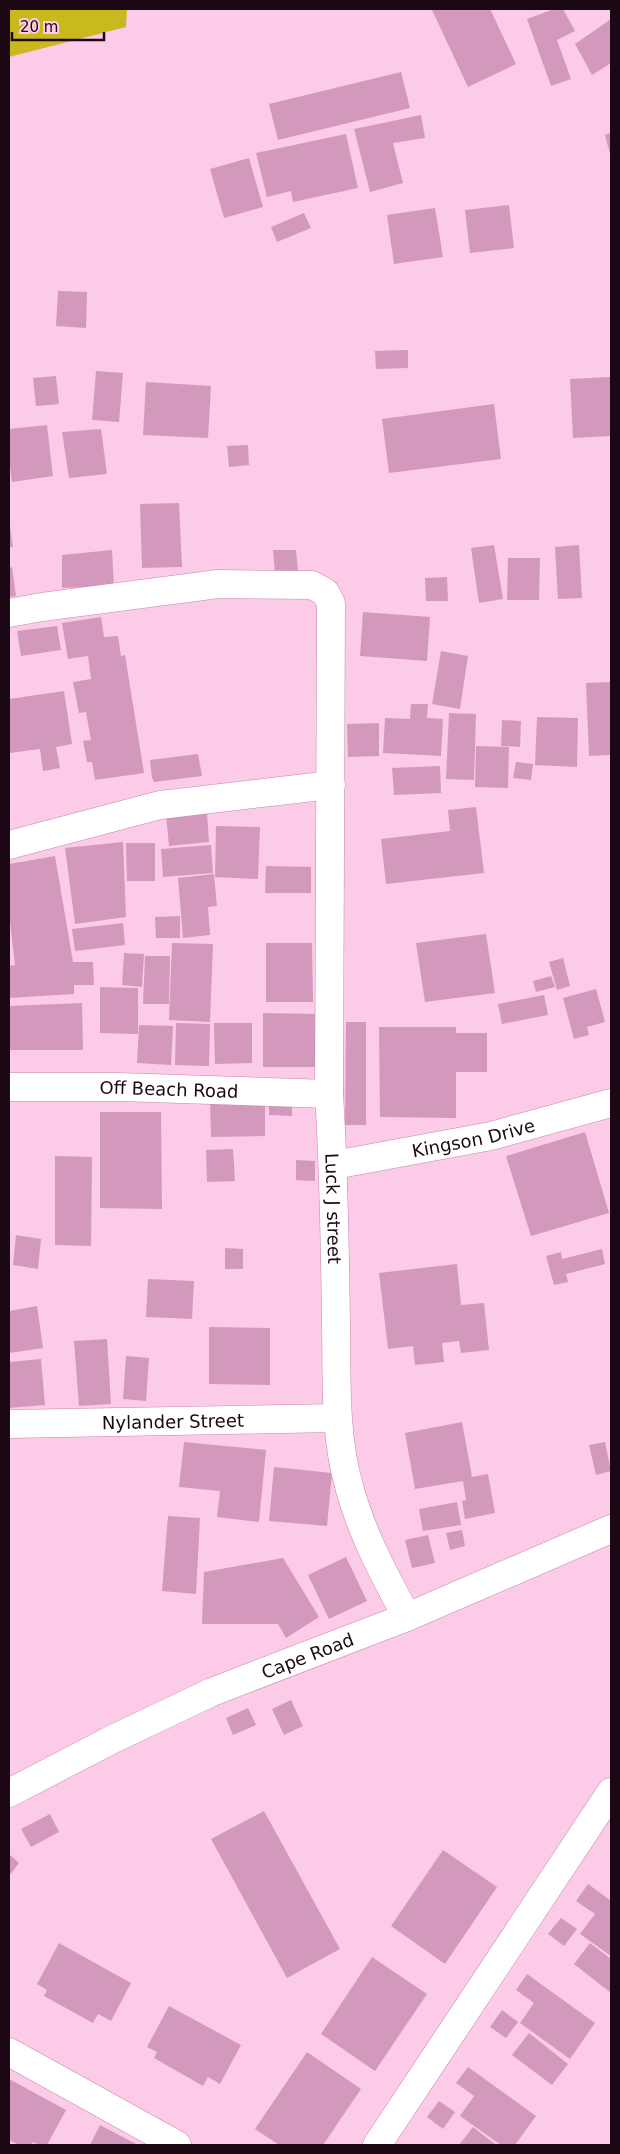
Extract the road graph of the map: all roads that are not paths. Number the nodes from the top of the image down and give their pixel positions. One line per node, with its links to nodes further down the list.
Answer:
1 (9, 613): 2 (street, Luck J street)
2 (331, 785): 3 (street); 5 (street, Luck J street)
3 (9, 845)
4 (9, 1087): 5 (street, Off Beach Road)
5 (328, 1094): 7 (street, Luck J street)
6 (611, 1103): 7 (street, Kingson Drive)
7 (334, 1165): 8 (street, Luck J street)
8 (337, 1418): 9 (street, Nylander Street); 11 (street, Luck J street)
9 (9, 1424)
10 (611, 1529): 11 (street, Cape Road)
11 (407, 1617): 13 (street, Cape Road)
12 (611, 1792): 16 (street)
13 (9, 1793)
14 (9, 2052): 15 (street)
15 (177, 2145)
16 (377, 2145)

